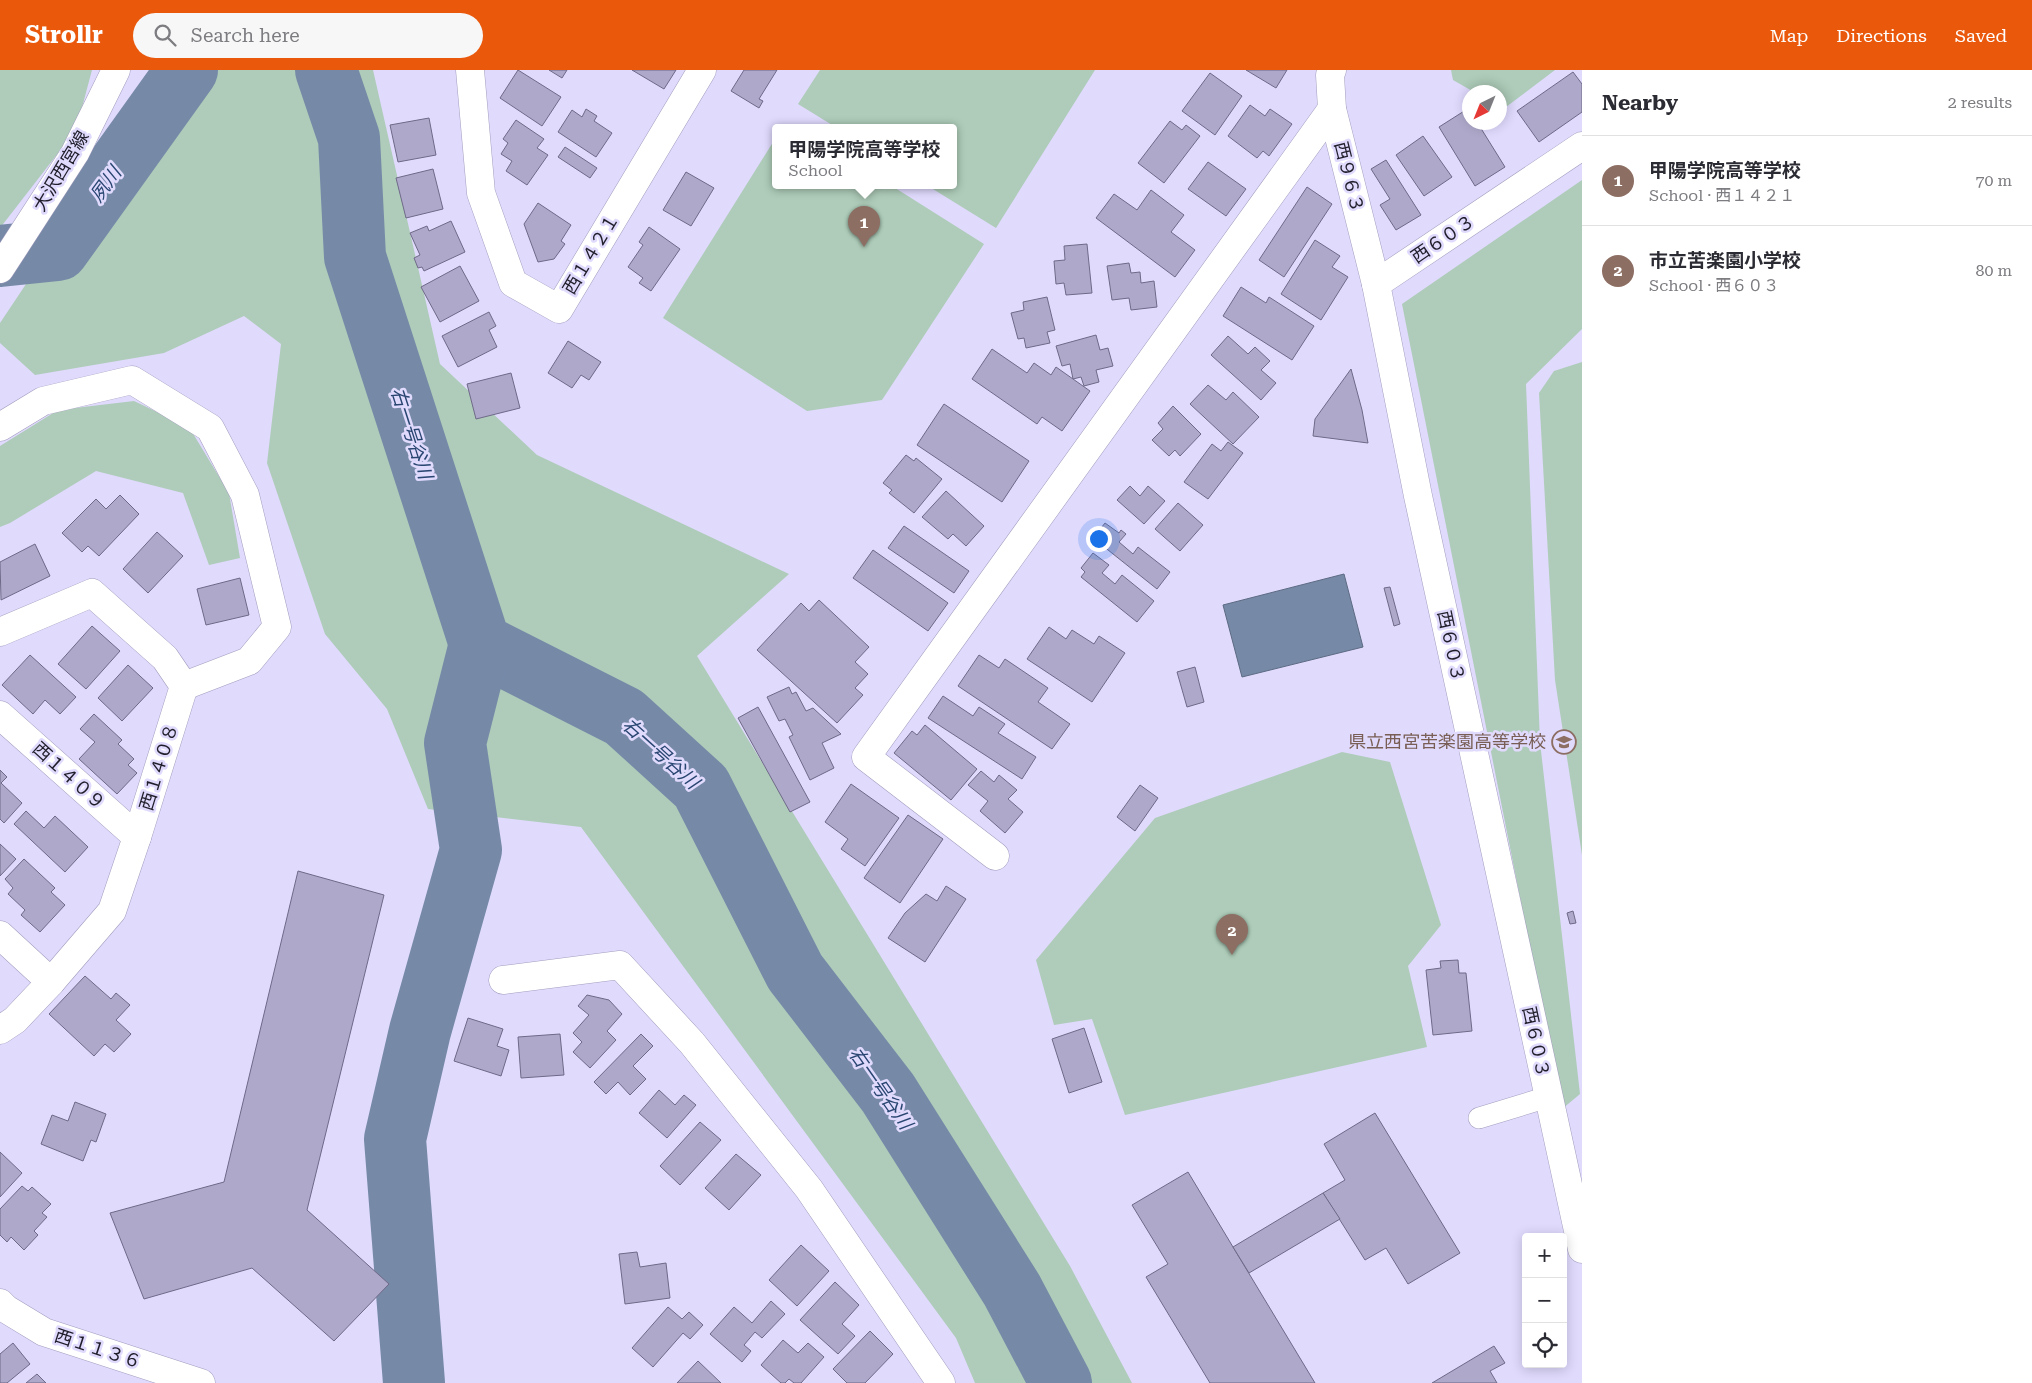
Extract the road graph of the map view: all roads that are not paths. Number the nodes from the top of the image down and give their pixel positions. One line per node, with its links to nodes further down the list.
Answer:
1 (116, 70): 7 (street, 大沢西宮線)
2 (470, 70): 3 (street, 西１４２１)
3 (702, 70)
4 (1332, 70): 5 (street, 西９６３)
5 (1332, 109): 8 (street, 西９６３); 14 (street)
6 (1582, 146): 8 (street, 西６０３)
7 (0, 269)
8 (1376, 284): 19 (street, 西６０３)
9 (0, 427): 11 (street)
10 (0, 632): 11 (street)
11 (184, 686): 13 (street, 西１４０８)
12 (0, 715): 13 (street, 西１４０９)
13 (138, 837): 17 (street, 西１４０８)
14 (995, 856)
15 (0, 935): 17 (street)
16 (503, 980): 24 (street)
17 (52, 982): 18 (street, 西１４０８)
18 (0, 1030)
19 (1548, 1097): 20 (lane); 21 (street, 西６０３)
20 (1479, 1118)
21 (1582, 1249)
22 (0, 1303): 23 (street, 西１１３６)
23 (201, 1383)
24 (940, 1383)

